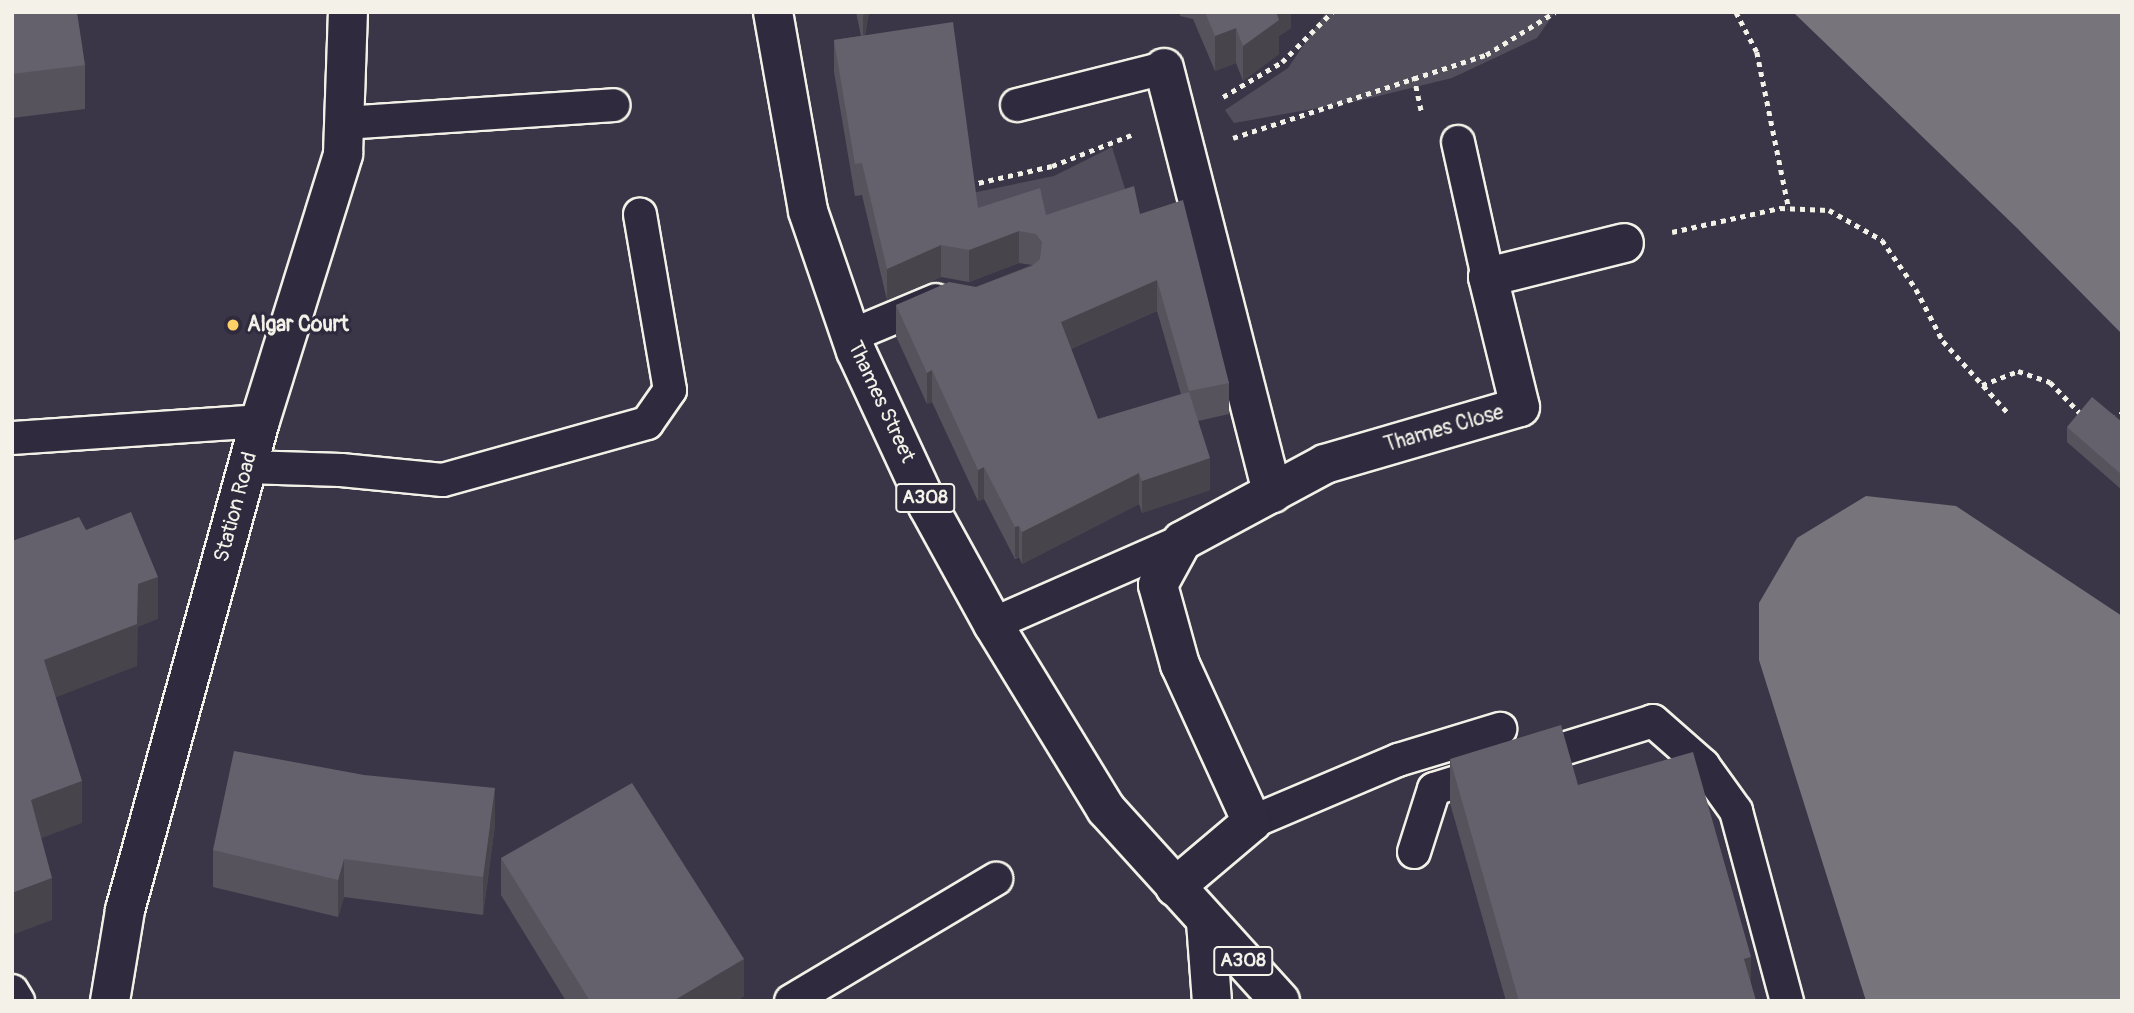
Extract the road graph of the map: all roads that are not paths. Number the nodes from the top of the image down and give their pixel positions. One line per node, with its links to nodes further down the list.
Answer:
1 (348, 12): 6 (main road, Station Road)
2 (774, 12): 12 (main road, Thames Street / A308)
3 (1164, 68): 5 (lane); 16 (main road)
4 (613, 105): 6 (lane)
5 (1017, 105)
6 (345, 123): 13 (main road, Station Road)
7 (1458, 142): 10 (lane)
8 (640, 215): 15 (lane)
9 (1624, 243): 10 (main road)
10 (1488, 277): 16 (main road, Thames Close)
11 (970, 301): 12 (lane)
12 (850, 337): 18 (main road, Thames Street / A308)
13 (260, 421): 14 (lane); 15 (main road, Station Road)
14 (12, 438)
15 (247, 467): 27 (main road, Station Road)
16 (1272, 493): 17 (main road, Thames Close)
17 (1182, 541): 18 (lane); 20 (main road)
18 (993, 624): 23 (main road, Thames Street / A308)
19 (1500, 729): 20 (lane)
20 (1252, 822): 23 (main road)
21 (1414, 852): 31 (lane)
22 (996, 878): 28 (lane)
23 (1175, 887): 24 (main road, Thames Street / A308)
24 (1206, 922): 29 (main road); 30 (main road, A308)
25 (12, 991): 26 (lane)
26 (18, 1001)
27 (110, 1001)
28 (791, 1001)
29 (1212, 1001)
30 (1280, 1001)
31 (1787, 1001)

